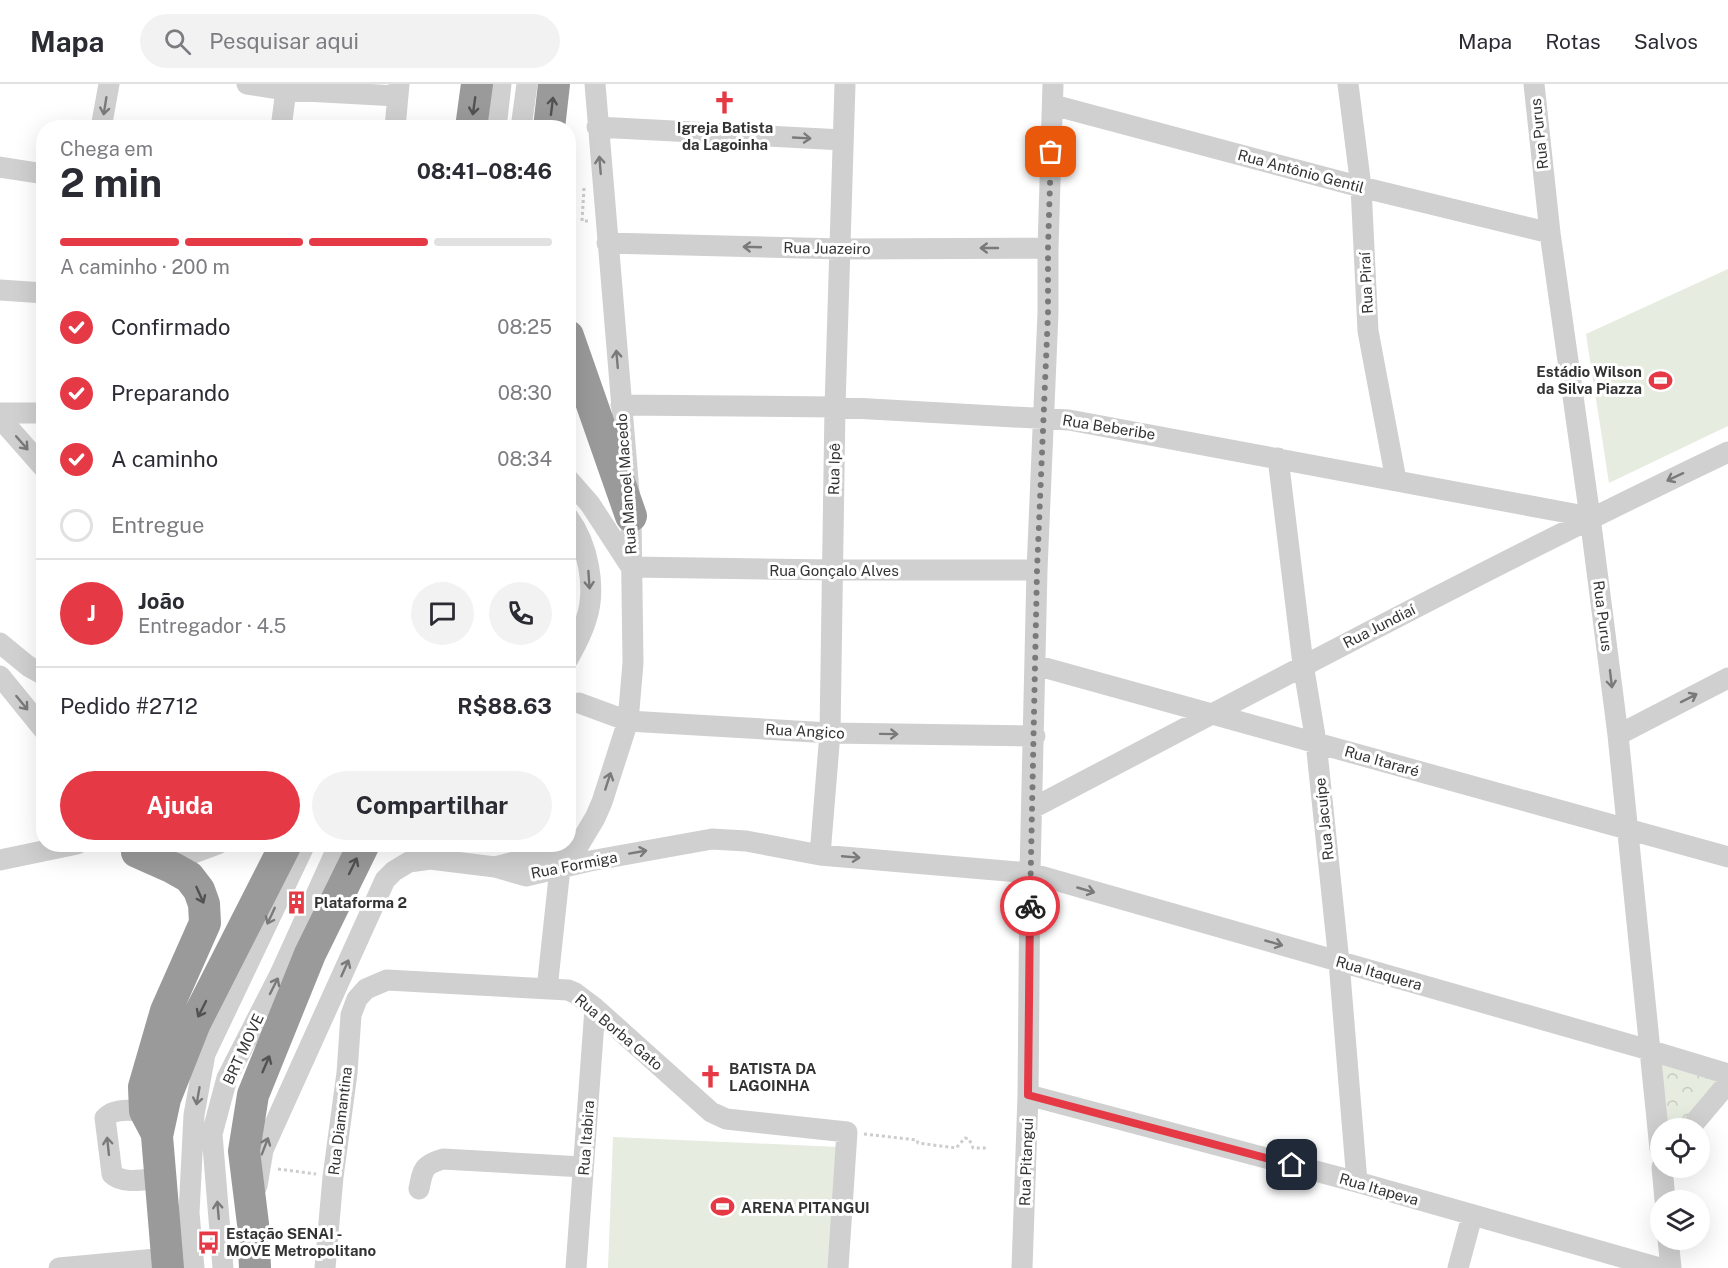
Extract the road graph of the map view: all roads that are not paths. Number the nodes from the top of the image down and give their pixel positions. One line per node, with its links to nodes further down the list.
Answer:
1 (108, 84): 14 (street, one-way to 14)
2 (477, 84): 17 (highway, one-way to 17)
3 (501, 84): 18 (street)
4 (527, 84): 19 (street)
5 (554, 84): 20 (highway, one-way to 5)
6 (595, 84): 21 (street, Rua Manoel Macedo)
7 (845, 84): 22 (street, Rua Ipê)
8 (1348, 84): 25 (street, Rua Piraí)
9 (1534, 84): 26 (street, Rua Purus)
10 (255, 85): 11 (street)
11 (286, 90): 12 (street); 15 (street)
12 (399, 90): 16 (street)
13 (1053, 94): 25 (street, Rua Antônio Gentil); 28 (street, Rua Pitangui)
14 (103, 120)
15 (282, 120)
16 (396, 120)
17 (472, 120)
18 (497, 120)
19 (521, 120)
20 (550, 120)
21 (597, 127): 22 (street, one-way to 22); 27 (street, Rua Manoel Macedo, one-way to 21)
22 (843, 140): 29 (street, Rua Ipê)
23 (0, 167): 24 (street)
24 (36, 173)
25 (1361, 187): 26 (street, Rua Antônio Gentil); 42 (street, Rua Piraí)
26 (1550, 233): 45 (street, Rua Purus)
27 (607, 243): 29 (street, Rua Juazeiro, one-way to 27); 33 (street, Rua Manoel Macedo, one-way to 27)
28 (1048, 248): 29 (street, Rua Juazeiro, one-way to 29); 38 (street, Rua Pitangui)
29 (840, 249): 34 (street, Rua Ipê)
30 (0, 290): 31 (street)
31 (36, 292)
32 (576, 359): 44 (highway)
33 (621, 405): 34 (street, Rua Beberibe); 44 (street, Rua Manoel Macedo)
34 (835, 407): 38 (street, Rua Beberibe); 48 (street, Rua Ipê)
35 (0, 413): 36 (street)
36 (36, 413)
37 (0, 418): 41 (street, one-way to 41)
38 (1044, 418): 40 (street, Rua Beberibe); 49 (street, Rua Pitangui)
39 (1728, 452): 45 (street, Rua Jundiaí, one-way to 45)
40 (1278, 458): 42 (street, Rua Beberibe); 52 (street, Rua Jacuípe)
41 (36, 459)
42 (1396, 480): 45 (street, Rua Beberibe)
43 (576, 486): 47 (street)
44 (631, 516): 47 (street, Rua Manoel Macedo)
45 (1590, 517): 52 (street, Rua Jundiaí); 62 (street, Rua Purus, one-way to 62)
46 (576, 530): 50 (street, one-way to 50)
47 (631, 567): 48 (street, Rua Gonçalo Alves); 60 (street, Rua Manoel Macedo)
48 (832, 570): 49 (street, Rua Gonçalo Alves); 61 (street, Rua Ipê)
49 (1037, 570): 53 (street, Rua Pitangui)
50 (576, 645)
51 (3, 648): 54 (street)
52 (1303, 664): 58 (street, Rua Jundiaí); 64 (street, Rua Jacuípe)
53 (1035, 665): 58 (street, Rua Itararé); 63 (street, Rua Pitangui)
54 (36, 670)
55 (0, 676): 59 (street, one-way to 59)
56 (1728, 678): 62 (street, one-way to 56)
57 (579, 703): 60 (street, Rua Angico)
58 (1214, 714): 64 (street, Rua Itararé); 65 (street, Rua Jundiaí)
59 (36, 720)
60 (627, 721): 61 (street, Rua Angico); 66 (street, Rua Manoel Macedo, one-way to 60)
61 (830, 733): 63 (street, Rua Angico, one-way to 63); 81 (street, Rua Ipê)
62 (1618, 735): 67 (street, Rua Purus)
63 (1035, 736): 65 (street, Rua Pitangui)
64 (1316, 742): 67 (street, Rua Itararé); 90 (street, Rua Jacuípe)
65 (1033, 808): 87 (street, Rua Pitangui)
66 (596, 818): 68 (street); 69 (street, Rua Manoel Macedo)
67 (1628, 829): 82 (street, Rua Itararé); 94 (street, Rua Purus)
68 (576, 834)
69 (576, 849)
70 (36, 850): 83 (street)
71 (139, 852): 100 (highway, one-way to 100)
72 (146, 852): 73 (street)
73 (196, 852)
74 (282, 852): 100 (highway, one-way to 100)
75 (301, 852): 108 (street, BRT MOVE, one-way to 108)
76 (335, 852): 110 (street, BRT MOVE, one-way to 76)
77 (360, 852): 106 (highway, one-way to 77)
78 (451, 852): 84 (street)
79 (547, 852): 85 (street)
80 (574, 852): 86 (street, Rua Manoel Macedo)
81 (820, 855): 86 (street, Rua Formiga, one-way to 81); 87 (street, Rua Formiga, one-way to 87)
82 (1728, 857)
83 (0, 860)
84 (471, 864): 85 (street, Rua Formiga); 106 (street, Rua Formiga, one-way to 84)
85 (495, 867): 88 (street, Rua Formiga)
86 (560, 868): 88 (street, Rua Formiga); 89 (street)
87 (1030, 873): 90 (street, Rua Itaquera, one-way to 90); 97 (street, Rua Pitangui)
88 (526, 876): 89 (street)
89 (554, 918): 92 (street)
90 (1339, 962): 94 (street, Rua Itaquera); 103 (street, Rua Jacuípe)
91 (375, 984): 92 (street, Rua Borba Gato); 112 (street, Rua Diamantina)
92 (547, 989): 93 (street, Rua Borba Gato)
93 (595, 1008): 101 (street, Rua Itabira); 114 (street, Rua Borba Gato)
94 (1649, 1050): 95 (street, Rua Itaquera); 98 (street, Rua Purus)
95 (1728, 1074)
96 (1728, 1083): 99 (street)
97 (1028, 1095): 103 (street, Rua Itapeva); 115 (street, Rua Pitangui)
98 (1657, 1118)
99 (1698, 1118)
100 (151, 1123): 102 (highway); 102 (street, one-way to 100)
101 (583, 1167): 104 (street); 113 (street, Rua Itabira)
102 (161, 1178): 108 (highway)
103 (1357, 1182): 105 (street, Rua Itapeva)
104 (419, 1189)
105 (1472, 1216): 116 (street); 117 (street, Rua Itapeva)
106 (253, 1224): 111 (highway)
107 (1669, 1250): 118 (street)
108 (176, 1265): 109 (street)
109 (59, 1268)
110 (223, 1268)
111 (255, 1268)
112 (325, 1268)
113 (576, 1268)
114 (838, 1268)
115 (1022, 1268)
116 (1458, 1268)
117 (1660, 1268)
118 (1671, 1268)

